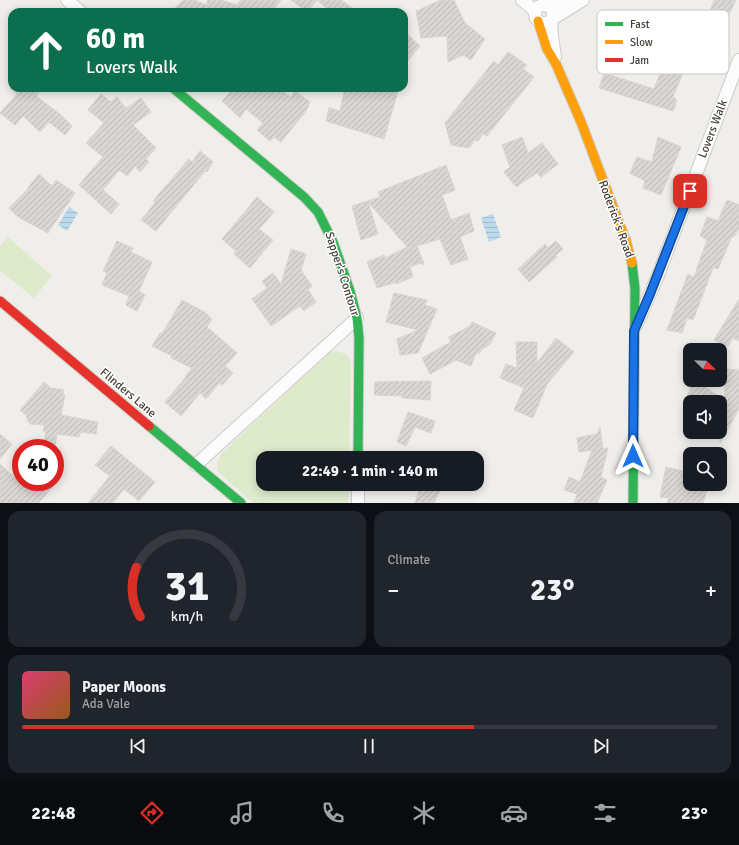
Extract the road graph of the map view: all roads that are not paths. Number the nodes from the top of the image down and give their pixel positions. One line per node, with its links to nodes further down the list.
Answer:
1 (67, 0): 5 (street)
2 (522, 0): 6 (street)
3 (567, 0): 6 (street)
4 (583, 0): 7 (street)
5 (76, 8)
6 (541, 9): 7 (street); 9 (street, Roderick's Road)
7 (551, 20): 9 (street, Roderick's Road)
8 (739, 60): 13 (street, Lovers Walk)
9 (556, 64): 13 (street, Roderick's Road)
10 (178, 92): 12 (street, Sapper's Contour)
11 (0, 301): 15 (street, Flinders Lane)
12 (357, 318): 14 (street, Sapper's Contour); 15 (street)
13 (634, 331): 19 (street, Roderick's Road)
14 (358, 451)
15 (196, 465): 17 (street, Flinders Lane)
16 (358, 491): 18 (street)
17 (241, 503)
18 (358, 503)
19 (633, 503)

